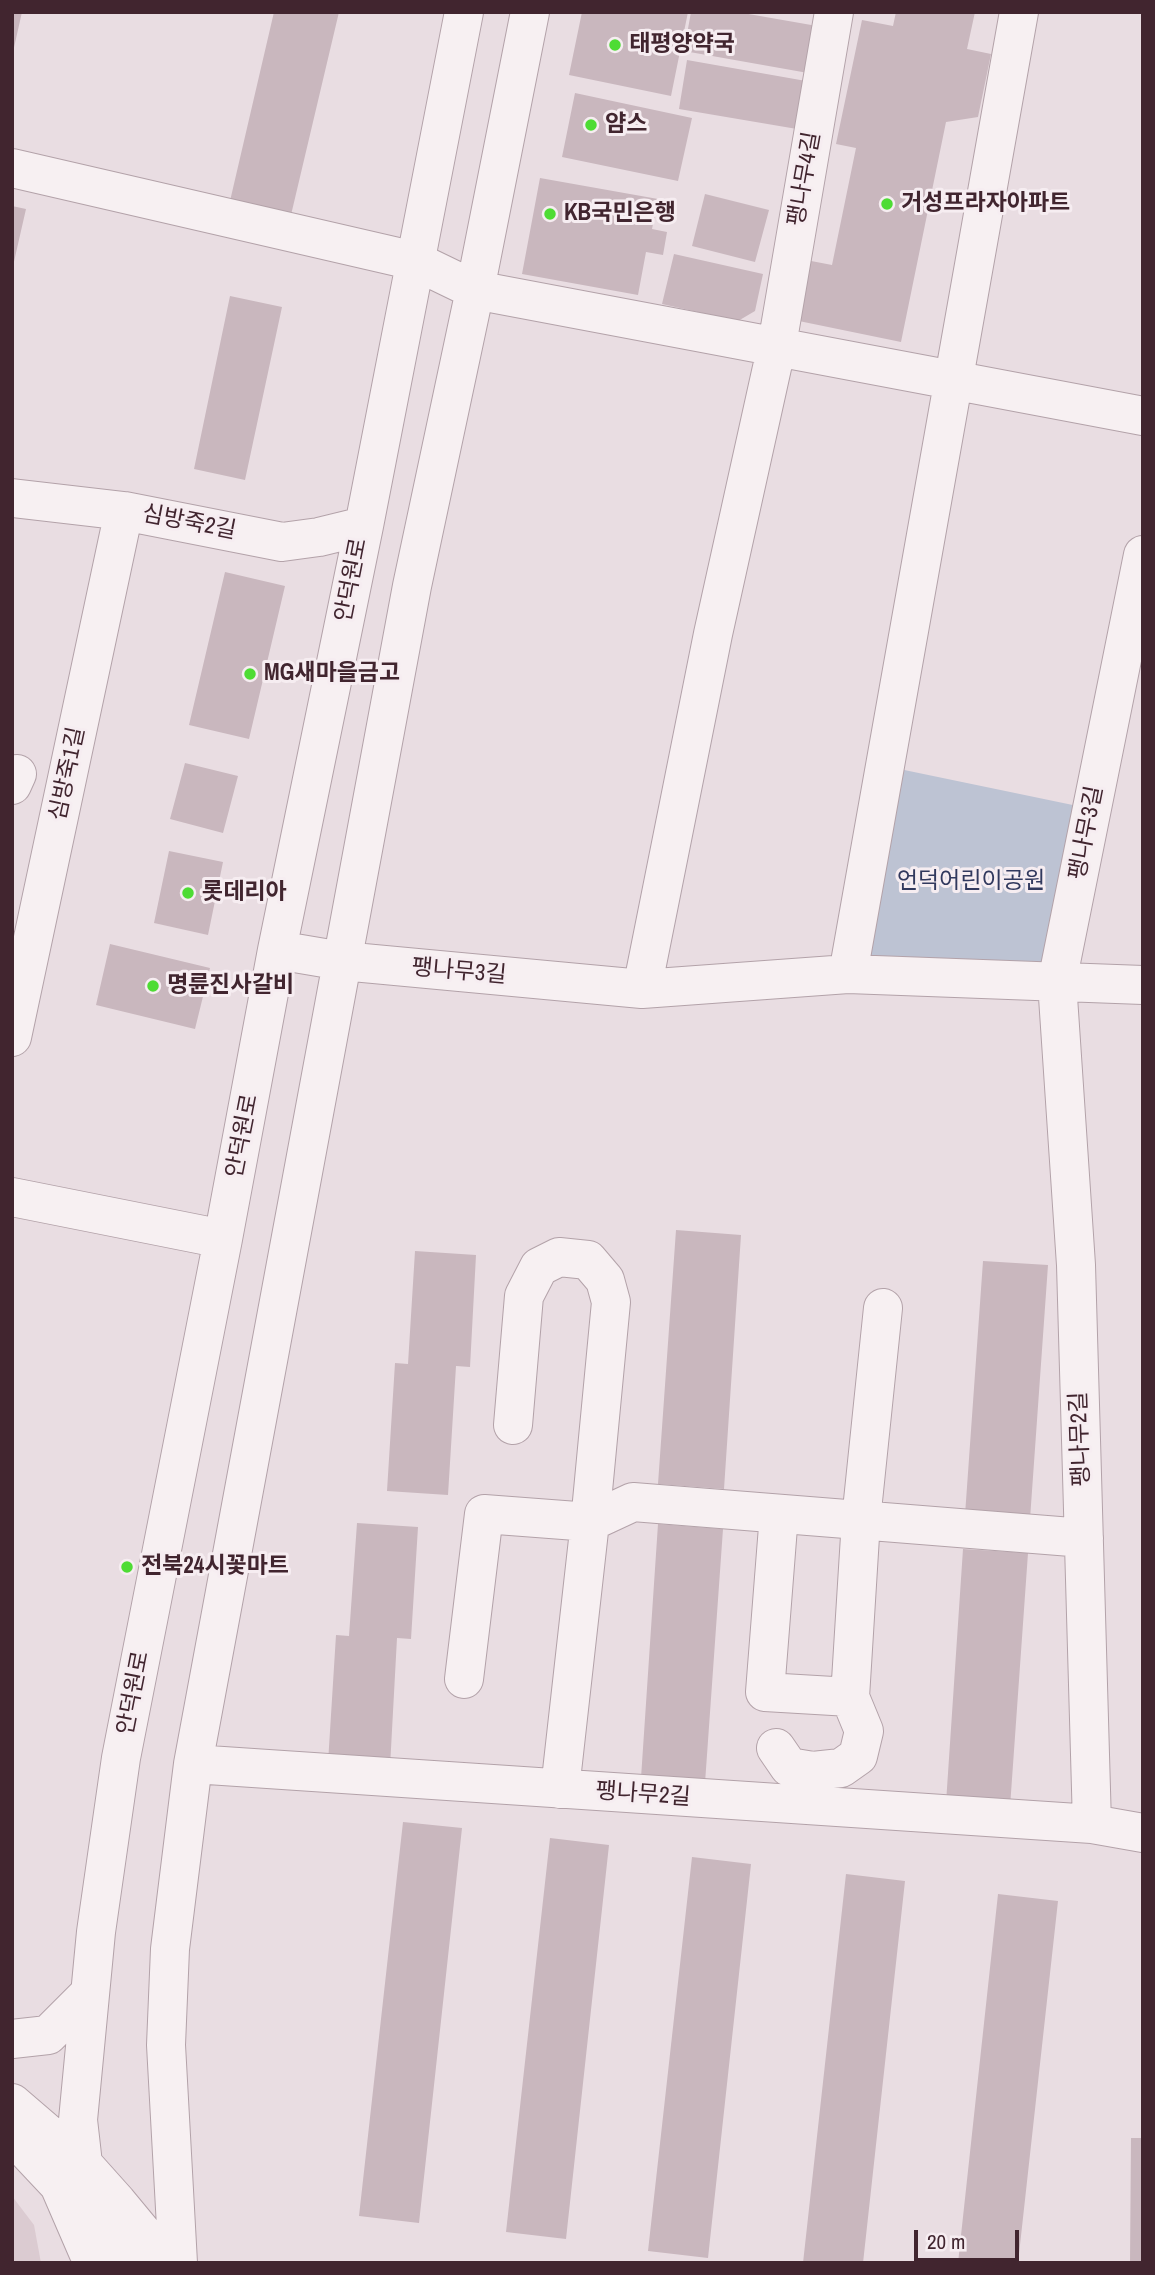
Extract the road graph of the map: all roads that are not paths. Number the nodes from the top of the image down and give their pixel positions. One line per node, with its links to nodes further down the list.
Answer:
1 (464, 12): 6 (street, 안덕원로)
2 (530, 12): 7 (street)
3 (834, 12): 8 (street, 팽나무4길)
4 (1019, 12): 9 (street)
5 (12, 168): 6 (street)
6 (415, 261): 7 (street); 13 (street, 안덕원로)
7 (475, 290): 8 (street); 16 (street)
8 (777, 345): 9 (street); 20 (street, 팽나무4길)
9 (953, 380): 10 (street); 17 (street)
10 (1143, 416)
11 (12, 498): 12 (street, 심방죽2길)
12 (124, 511): 13 (street, 심방죽2길); 21 (street, 심방죽1길)
13 (363, 526): 15 (street, 안덕원로)
14 (1143, 555): 18 (street, 팽나무3길)
15 (277, 950): 16 (street, 팽나무3길); 23 (street, 안덕원로)
16 (342, 961): 20 (street, 팽나무3길); 34 (street)
17 (848, 974): 18 (street, 팽나무3길); 20 (street, 팽나무3길)
18 (1057, 982): 19 (street, 팽나무3길); 24 (street, 팽나무3길)
19 (1143, 985)
20 (642, 989)
21 (12, 1037)
22 (12, 1197): 23 (street)
23 (223, 1240): 39 (street, 안덕원로)
24 (1076, 1265): 30 (street, 팽나무2길)
25 (883, 1308): 28 (street)
26 (513, 1425): 29 (street)
27 (779, 1514): 28 (street); 29 (street); 32 (street)
28 (861, 1520): 30 (street); 32 (street)
29 (590, 1522): 31 (street); 35 (street)
30 (1084, 1538): 37 (street, 팽나무2길)
31 (464, 1679)
32 (850, 1697): 33 (street)
33 (776, 1748)
34 (193, 1764): 35 (street, 팽나무2길); 47 (street)
35 (561, 1789): 37 (street, 팽나무2길)
36 (1143, 1819): 37 (street, 팽나무2길)
37 (1092, 1824): 38 (street, 팽나무2길)
38 (1143, 1833)
39 (90, 1993): 40 (street); 43 (street, 안덕원로)
40 (12, 2039)
41 (12, 2103): 43 (street)
42 (12, 2135): 44 (street)
43 (83, 2164): 45 (street, 안덕원로); 46 (street)
44 (93, 2263)
45 (114, 2263)
46 (152, 2263)
47 (178, 2263)

